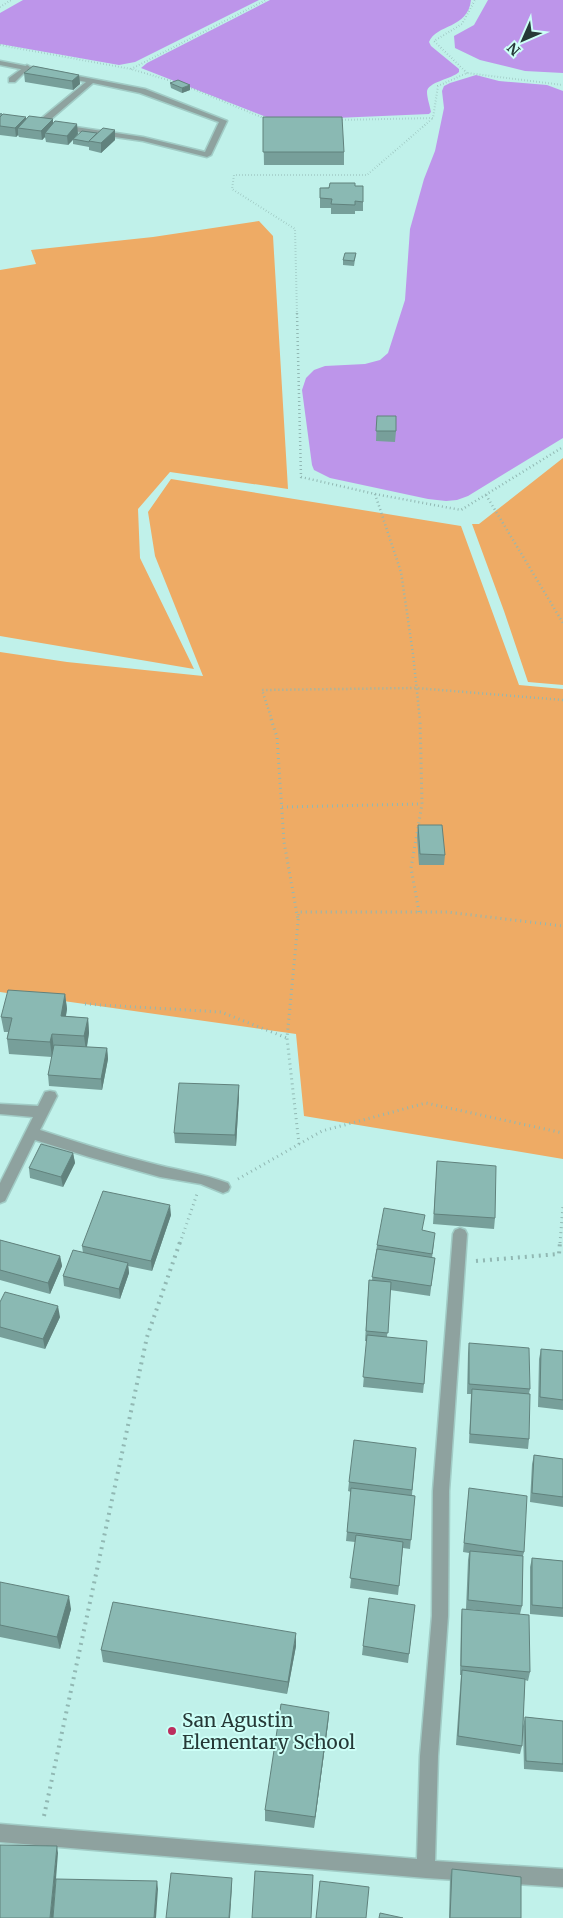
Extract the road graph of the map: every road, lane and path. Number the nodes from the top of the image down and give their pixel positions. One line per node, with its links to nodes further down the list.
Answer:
1 (11, 0): 4 (path)
2 (266, 0): 8 (path)
3 (475, 0): 9 (path)
4 (0, 8)
5 (0, 45): 8 (path)
6 (0, 63): 7 (street)
7 (27, 67): 10 (street); 11 (street)
8 (131, 69): 15 (path)
9 (467, 72): 12 (path); 13 (path)
10 (12, 80)
11 (93, 80): 11 (street)
12 (563, 85)
13 (433, 118): 14 (path); 17 (path)
14 (339, 120)
15 (273, 122)
16 (563, 446): 18 (path)
17 (375, 494): 18 (path); 20 (path)
18 (486, 494): 19 (path)
19 (563, 623)
20 (416, 688): 21 (path); 22 (path); 23 (path)
21 (563, 700)
22 (422, 804): 23 (path); 24 (path)
23 (282, 806): 25 (path)
24 (419, 912): 25 (path); 26 (path)
25 (298, 920): 28 (path)
26 (563, 926)
27 (85, 1004): 28 (path)
28 (287, 1038): 34 (path)
29 (50, 1096): 31 (street)
30 (0, 1109): 31 (street)
31 (42, 1112): 32 (street)
32 (31, 1133): 35 (street); 37 (street)
33 (563, 1133): 34 (path)
34 (299, 1144): 36 (path)
35 (202, 1178): 36 (street); 42 (path)
36 (223, 1187)
37 (0, 1197)
38 (563, 1206): 40 (path)
39 (460, 1234): 40 (street)
40 (458, 1262): 43 (street)
41 (0, 1833): 42 (street)
42 (40, 1836): 43 (street)
43 (426, 1869): 44 (street)
44 (563, 1878)

